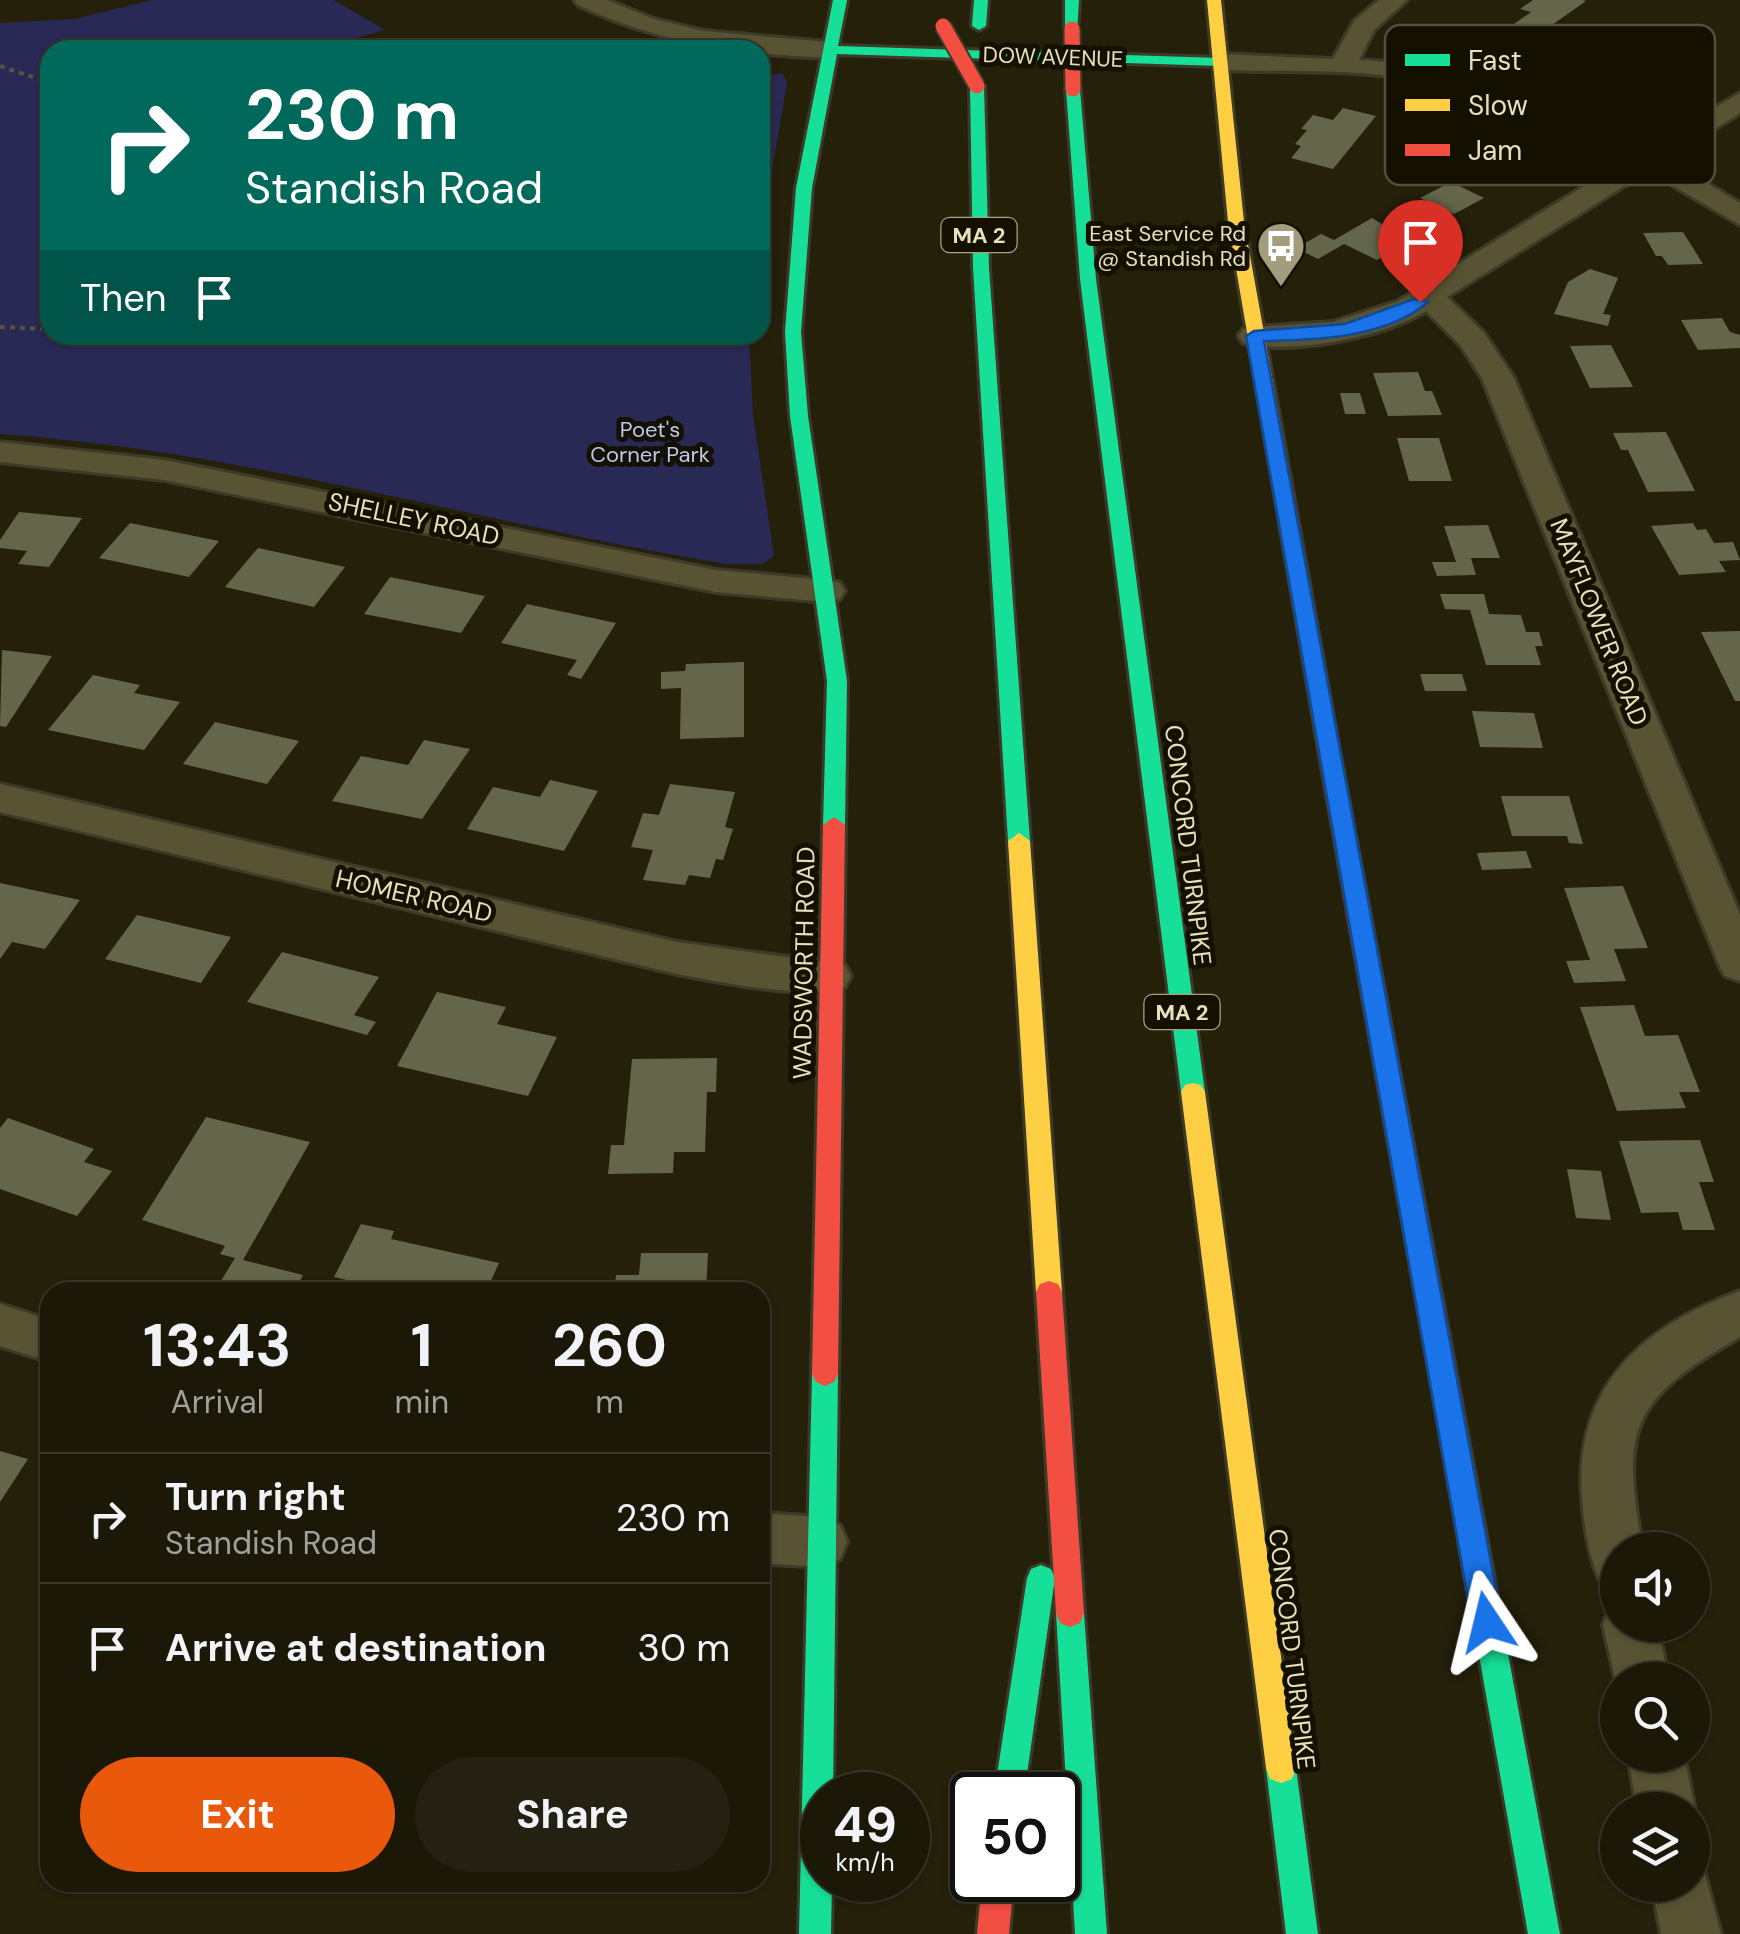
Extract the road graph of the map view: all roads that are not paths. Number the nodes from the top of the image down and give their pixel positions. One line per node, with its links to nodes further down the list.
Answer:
1 (587, 0): 8 (street, DOW AVENUE)
2 (840, 0): 10 (main road, WADSWORTH ROAD)
3 (934, 0): 14 (main road, bridge)
4 (980, 0): 14 (main road, MA 2)
5 (1072, 0): 40 (main road, CONCORD TURNPIKE / MA 2, bridge)
6 (1214, 0): 11 (main road)
7 (1394, 0): 12 (street)
8 (704, 40)
9 (770, 45): 10 (street, DOW AVENUE)
10 (828, 50): 11 (main road, DOW AVENUE); 23 (main road, WADSWORTH ROAD)
11 (1220, 62): 12 (street, DOW AVENUE); 21 (main road)
12 (1343, 65): 13 (street, DOW AVENUE)
13 (1385, 70)
14 (976, 86): 30 (main road, MA 2)
15 (1740, 100): 16 (street)
16 (1715, 115)
17 (1604, 185): 20 (street)
18 (1693, 185): 19 (street, DOW AVENUE)
19 (1740, 216)
20 (1430, 297): 21 (street); 25 (street, MAYFLOWER ROAD)
21 (1254, 336): 41 (main road)
22 (0, 452): 23 (street, SHELLEY ROAD)
23 (827, 591): 26 (main road, WADSWORTH ROAD)
24 (0, 798): 26 (street, HOMER ROAD)
25 (1740, 965)
26 (830, 976): 33 (main road, WADSWORTH ROAD)
27 (1740, 1312): 31 (street)
28 (0, 1325): 29 (street)
29 (40, 1338)
30 (1056, 1430): 34 (main road); 39 (main road, MA 2)
31 (1613, 1532)
32 (770, 1539): 33 (street)
33 (821, 1542): 37 (main road, WADSWORTH ROAD)
34 (1013, 1772)
35 (996, 1902): 38 (main road)
36 (1684, 1902): 42 (street)
37 (816, 1934)
38 (993, 1934)
39 (1090, 1934)
40 (1302, 1934)
41 (1544, 1934)
42 (1691, 1934)

